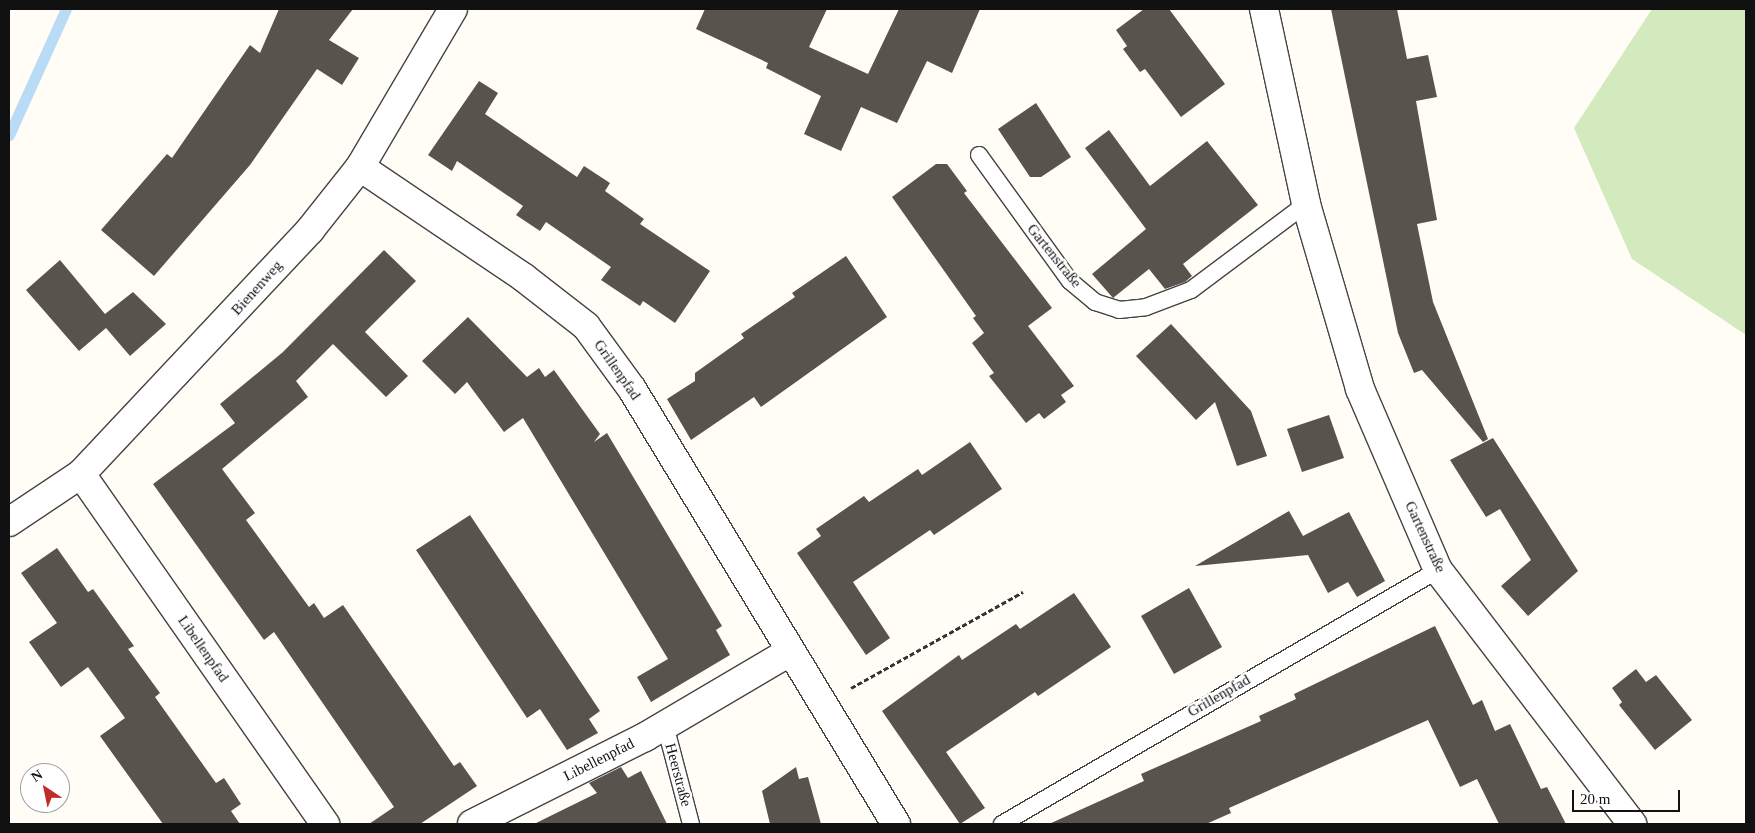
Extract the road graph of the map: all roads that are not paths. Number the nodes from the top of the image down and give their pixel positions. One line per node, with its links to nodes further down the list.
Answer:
1 (454, 9): 4 (street, Bienenweg)
2 (1264, 9): 5 (street, Gartenstraße)
3 (979, 155): 5 (lane, Gartenstraße)
4 (360, 167): 6 (street, Bienenweg); 9 (street, Grillenpfad)
5 (1306, 204): 8 (street, Gartenstraße)
6 (81, 474): 7 (street, Bienenweg); 11 (street, Libellenpfad)
7 (9, 522)
8 (1438, 570): 15 (lane, Grillenpfad); 16 (street, Gartenstraße)
9 (792, 650): 10 (street); 14 (street, Grillenpfad)
10 (655, 731): 12 (street, Libellenpfad); 13 (lane, Heerstraße)
11 (325, 824)
12 (472, 824)
13 (691, 824)
14 (896, 824)
15 (1002, 824)
16 (1632, 824)

